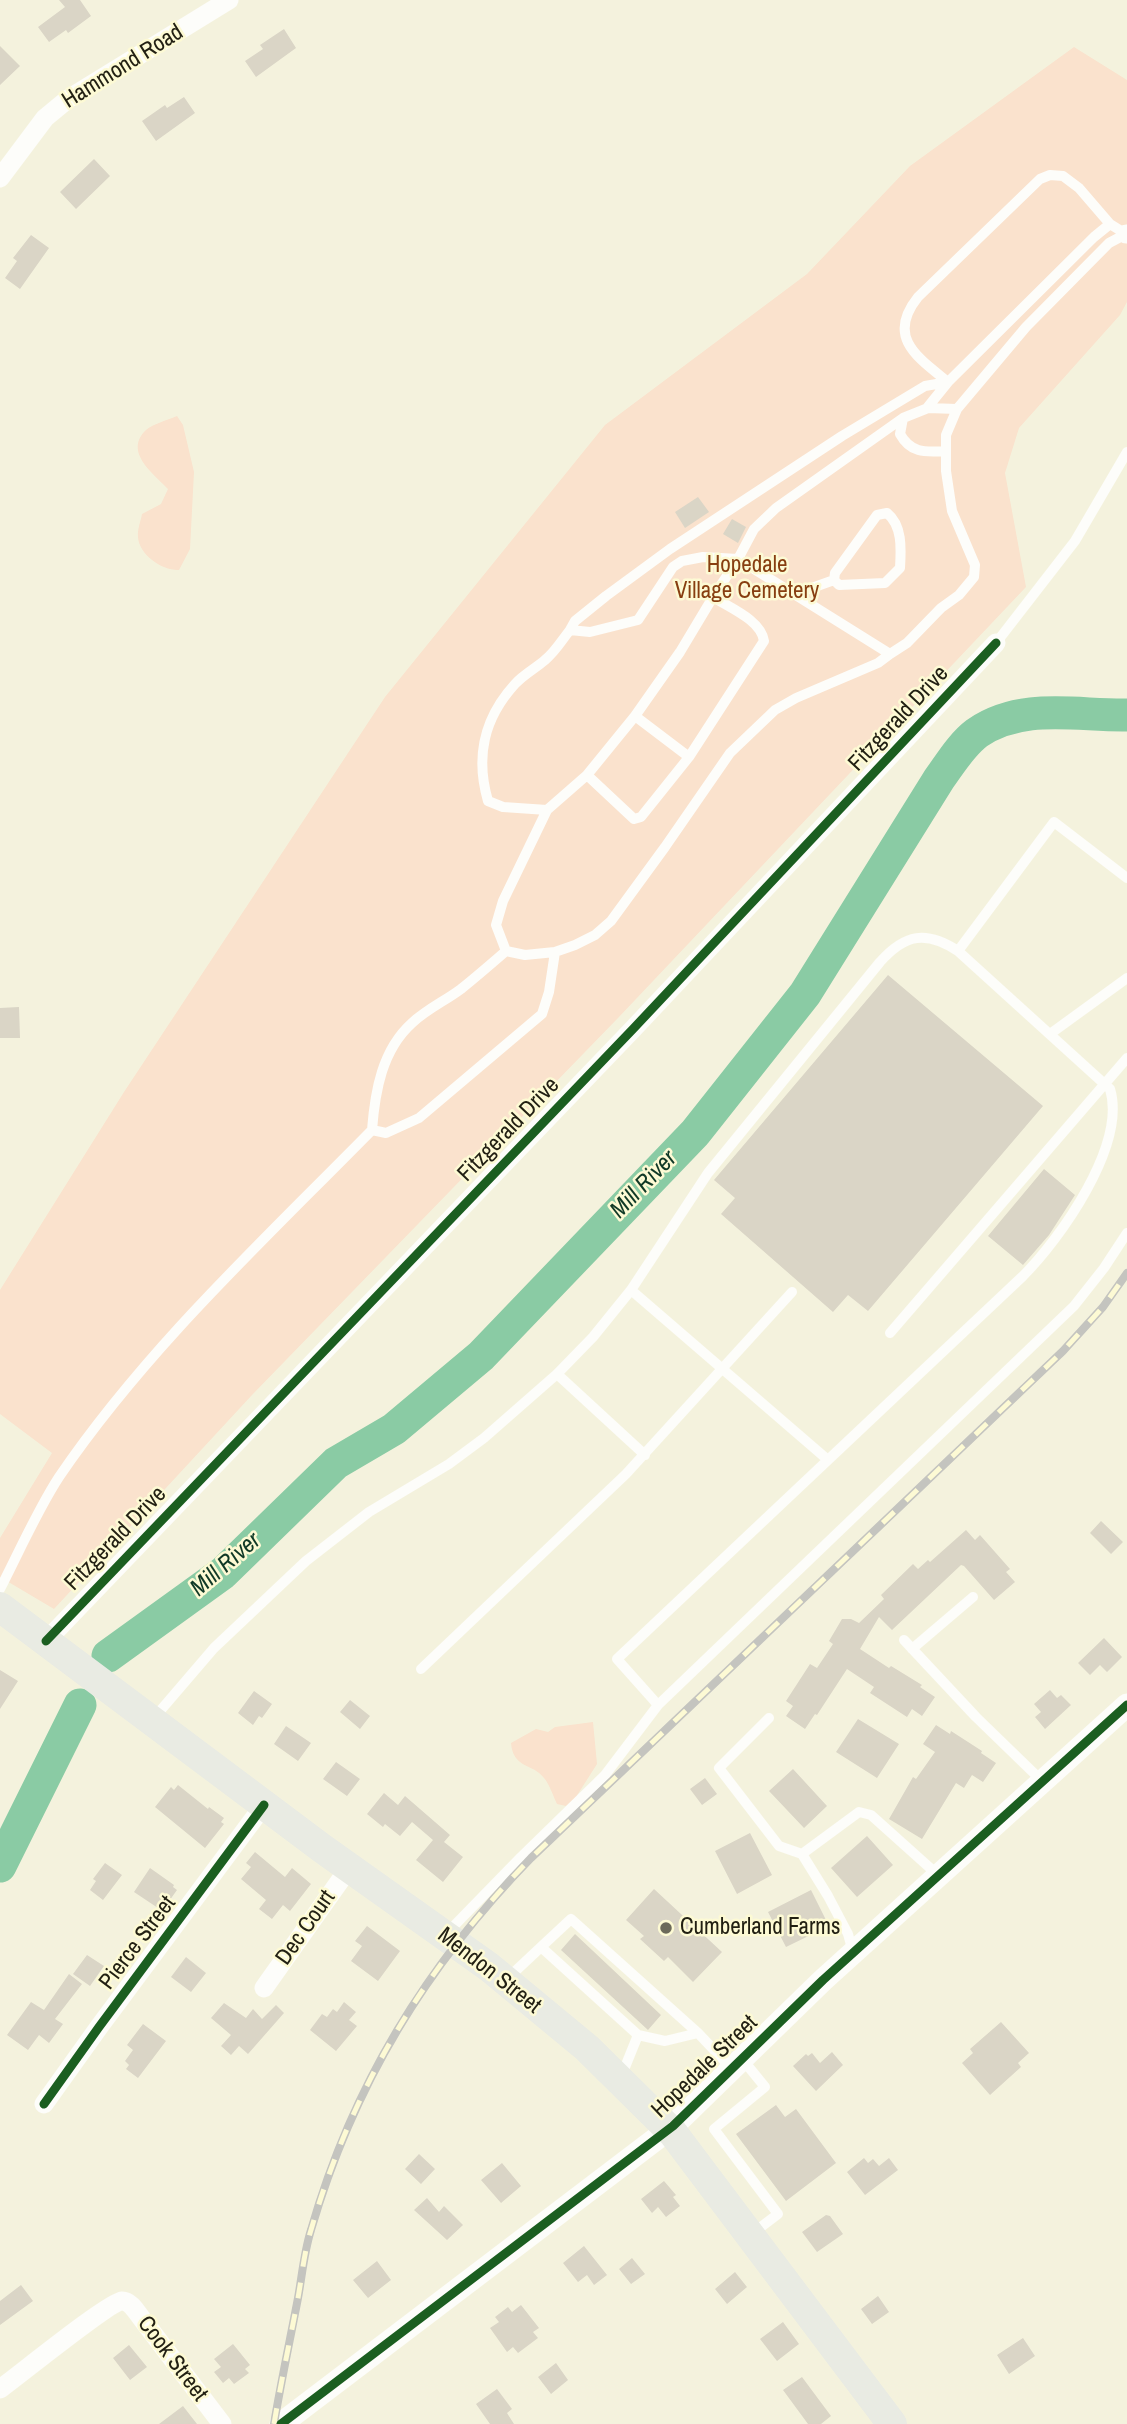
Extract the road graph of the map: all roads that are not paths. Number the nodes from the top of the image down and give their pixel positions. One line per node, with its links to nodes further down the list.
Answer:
1 (229, 0): 2 (street, Hammond Road)
2 (0, 178)
3 (1121, 231): 4 (lane); 4 (lane); 6 (lane)
4 (948, 382): 5 (lane); 14 (lane)
5 (927, 408): 6 (lane); 7 (lane)
6 (957, 409): 8 (lane)
7 (903, 418): 8 (lane); 10 (lane)
8 (946, 451): 16 (lane)
9 (1127, 452): 15 (lane)
10 (738, 559): 12 (lane); 13 (lane); 14 (lane)
11 (834, 580): 11 (lane); 12 (lane)
12 (795, 594): 16 (lane)
13 (713, 597): 17 (lane); 18 (lane)
14 (570, 630): 20 (lane)
15 (996, 643): 42 (street, Fitzgerald Drive)
16 (890, 654): 24 (lane)
17 (635, 716): 18 (lane); 19 (lane)
18 (689, 757): 19 (lane)
19 (587, 775): 20 (lane)
20 (547, 810): 22 (lane)
21 (1127, 878): 23 (lane)
22 (506, 951): 24 (lane); 29 (lane)
23 (958, 951): 26 (lane); 31 (lane)
24 (555, 952): 29 (lane)
25 (1127, 978): 26 (lane)
26 (1050, 1034): 28 (lane)
27 (1127, 1058): 28 (lane)
28 (1105, 1084): 33 (lane); 37 (lane)
29 (372, 1130): 38 (lane)
30 (1127, 1233): 46 (lane)
31 (631, 1290): 34 (lane); 35 (lane)
32 (792, 1292): 34 (lane)
33 (890, 1333)
34 (723, 1370): 36 (lane); 37 (lane)
35 (557, 1374): 36 (lane); 48 (lane)
36 (645, 1455): 44 (lane)
37 (828, 1460): 46 (lane)
38 (0, 1589)
39 (973, 1597): 43 (lane)
40 (0, 1607): 42 (main road, Mendon Street)
41 (904, 1640): 43 (lane)
42 (46, 1641): 48 (main road, Mendon Street)
43 (912, 1649): 49 (lane)
44 (421, 1669)
45 (1127, 1704): 49 (street, Hopedale Street)
46 (658, 1705): 54 (lane)
47 (769, 1718): 51 (lane)
48 (152, 1721): 50 (main road, Mendon Street)
49 (1043, 1782): 53 (street, Hopedale Street)
50 (264, 1805): 52 (main road, Mendon Street); 63 (street, Pierce Street)
51 (802, 1854): 53 (lane); 56 (lane)
52 (349, 1868): 54 (main road, Mendon Street); 58 (street, Dec Court)
53 (939, 1876): 56 (street, Hopedale Street)
54 (444, 1936): 57 (main road, Mendon Street)
55 (541, 1947): 57 (lane); 59 (lane); 60 (lane)
56 (853, 1952): 61 (street, Hopedale Street)
57 (505, 1981): 62 (main road, Mendon Street)
58 (264, 1987)
59 (698, 2033): 60 (lane); 61 (lane)
60 (638, 2035): 62 (lane)
61 (737, 2064): 64 (street, Hopedale Street); 65 (lane)
62 (620, 2080): 64 (main road, Mendon Street)
63 (44, 2104)
64 (669, 2129): 65 (main road, Mendon Street); 68 (street, Hopedale Street)
65 (750, 2235): 69 (main road, Mendon Street)
66 (0, 2389): 67 (street, Cook Street)
67 (222, 2424)
68 (282, 2424)
69 (892, 2424)

